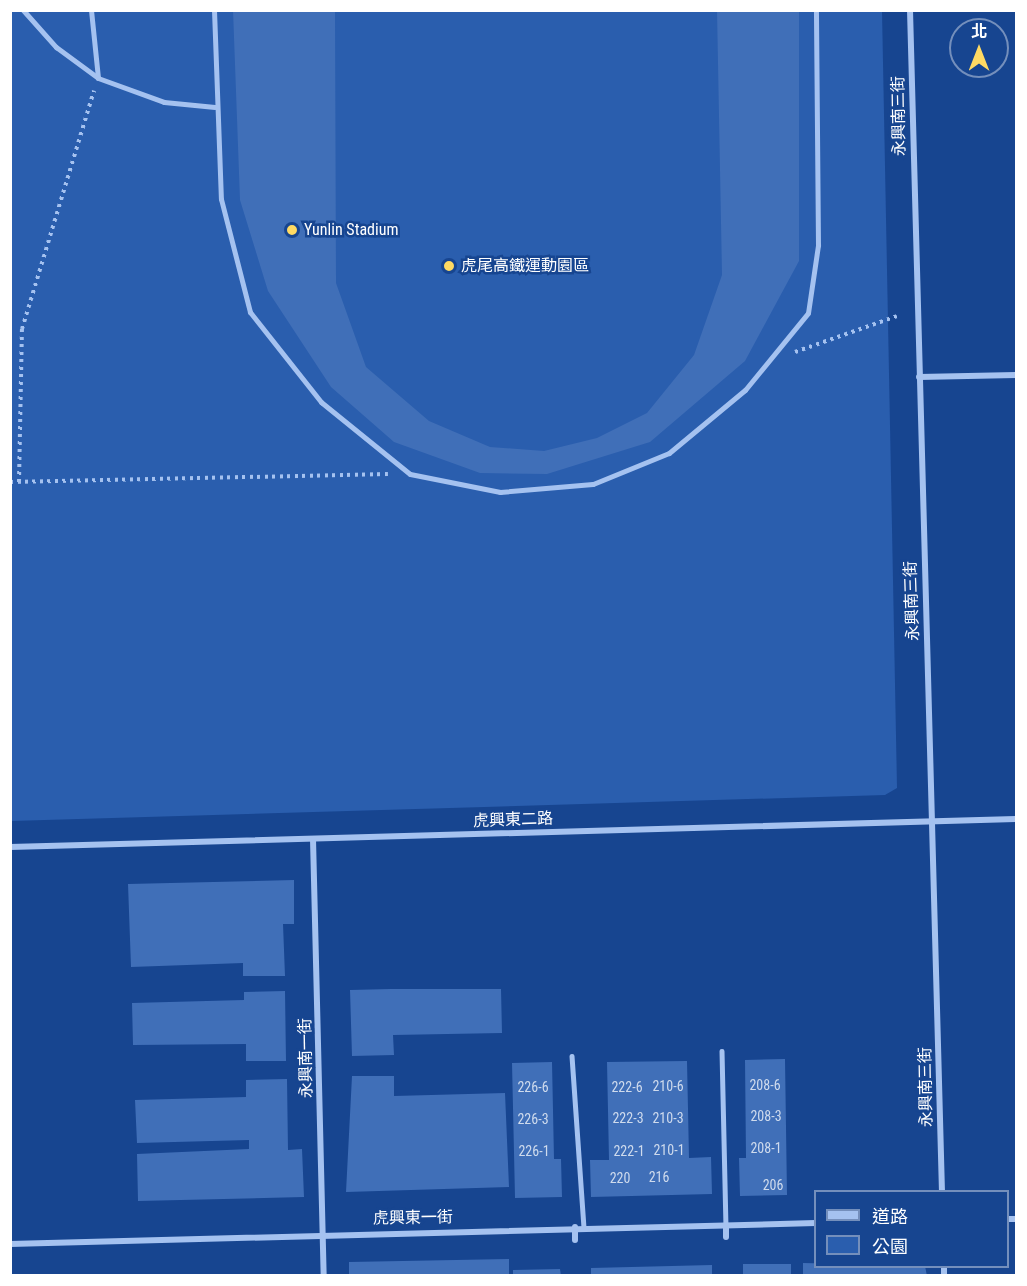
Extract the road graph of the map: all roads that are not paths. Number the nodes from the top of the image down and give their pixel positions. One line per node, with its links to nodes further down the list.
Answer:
1 (23, 10): 6 (street)
2 (91, 10): 6 (street)
3 (214, 10): 7 (street)
4 (816, 10): 7 (street)
5 (910, 10): 9 (street, 永興南三街)
6 (98, 78): 7 (street)
7 (215, 106)
8 (1017, 375): 9 (street)
9 (919, 377): 11 (street, 永興南三街)
10 (1017, 819): 11 (street, 虎興東二路)
11 (933, 822): 12 (street, 虎興東二路); 16 (street, 永興南三街)
12 (313, 839): 13 (street, 虎興東二路); 21 (street, 永興南一街)
13 (10, 847)
14 (722, 1051): 18 (lane)
15 (572, 1056): 20 (lane)
16 (942, 1190)
17 (814, 1223): 18 (street, 虎興東一街)
18 (726, 1225): 20 (street, 虎興東一街); 22 (street)
19 (575, 1227): 20 (street, 虎興東一街); 21 (street, 虎興東一街); 23 (street)
20 (584, 1227)
21 (324, 1235): 24 (street, 虎興東一街); 25 (street, 永興南一街)
22 (726, 1237)
23 (575, 1240)
24 (10, 1244)
25 (324, 1275)

